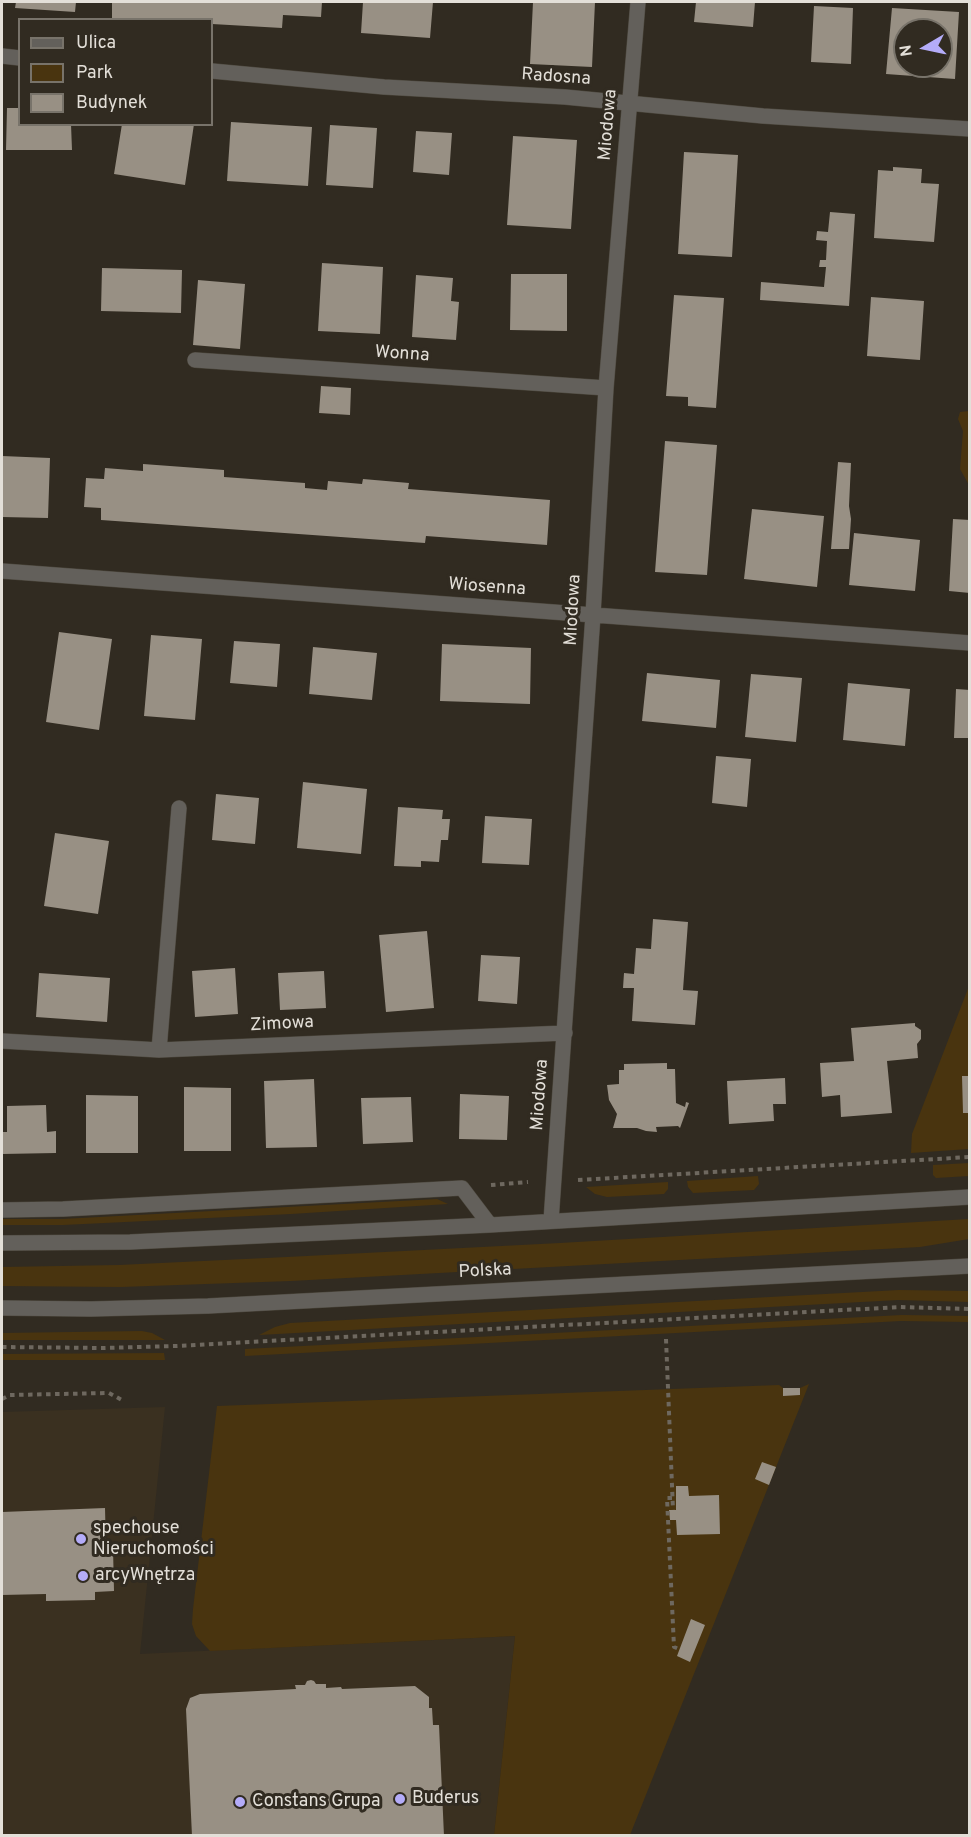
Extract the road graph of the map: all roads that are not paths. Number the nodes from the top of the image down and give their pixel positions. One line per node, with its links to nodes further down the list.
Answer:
1 (639, 2): 5 (street, Miodowa)
2 (2, 57): 3 (street)
3 (18, 58)
4 (213, 71): 5 (street, Radosna)
5 (631, 104): 6 (street, Radosna); 8 (street, Miodowa)
6 (969, 129)
7 (195, 360): 8 (street, Wonna)
8 (606, 388): 10 (street, Miodowa)
9 (2, 571): 10 (street, Wiosenna)
10 (593, 615): 11 (street, Wiosenna); 13 (street, Miodowa)
11 (969, 643)
12 (179, 808): 15 (street)
13 (565, 1033): 15 (street, Zimowa); 18 (street, Miodowa)
14 (2, 1041): 15 (street, Zimowa)
15 (159, 1050)
16 (969, 1197): 18 (street)
17 (2, 1210): 19 (street)
18 (551, 1221): 19 (street)
19 (490, 1225): 20 (street)
20 (2, 1243)
21 (969, 1266): 22 (street, Polska)
22 (2, 1308)

